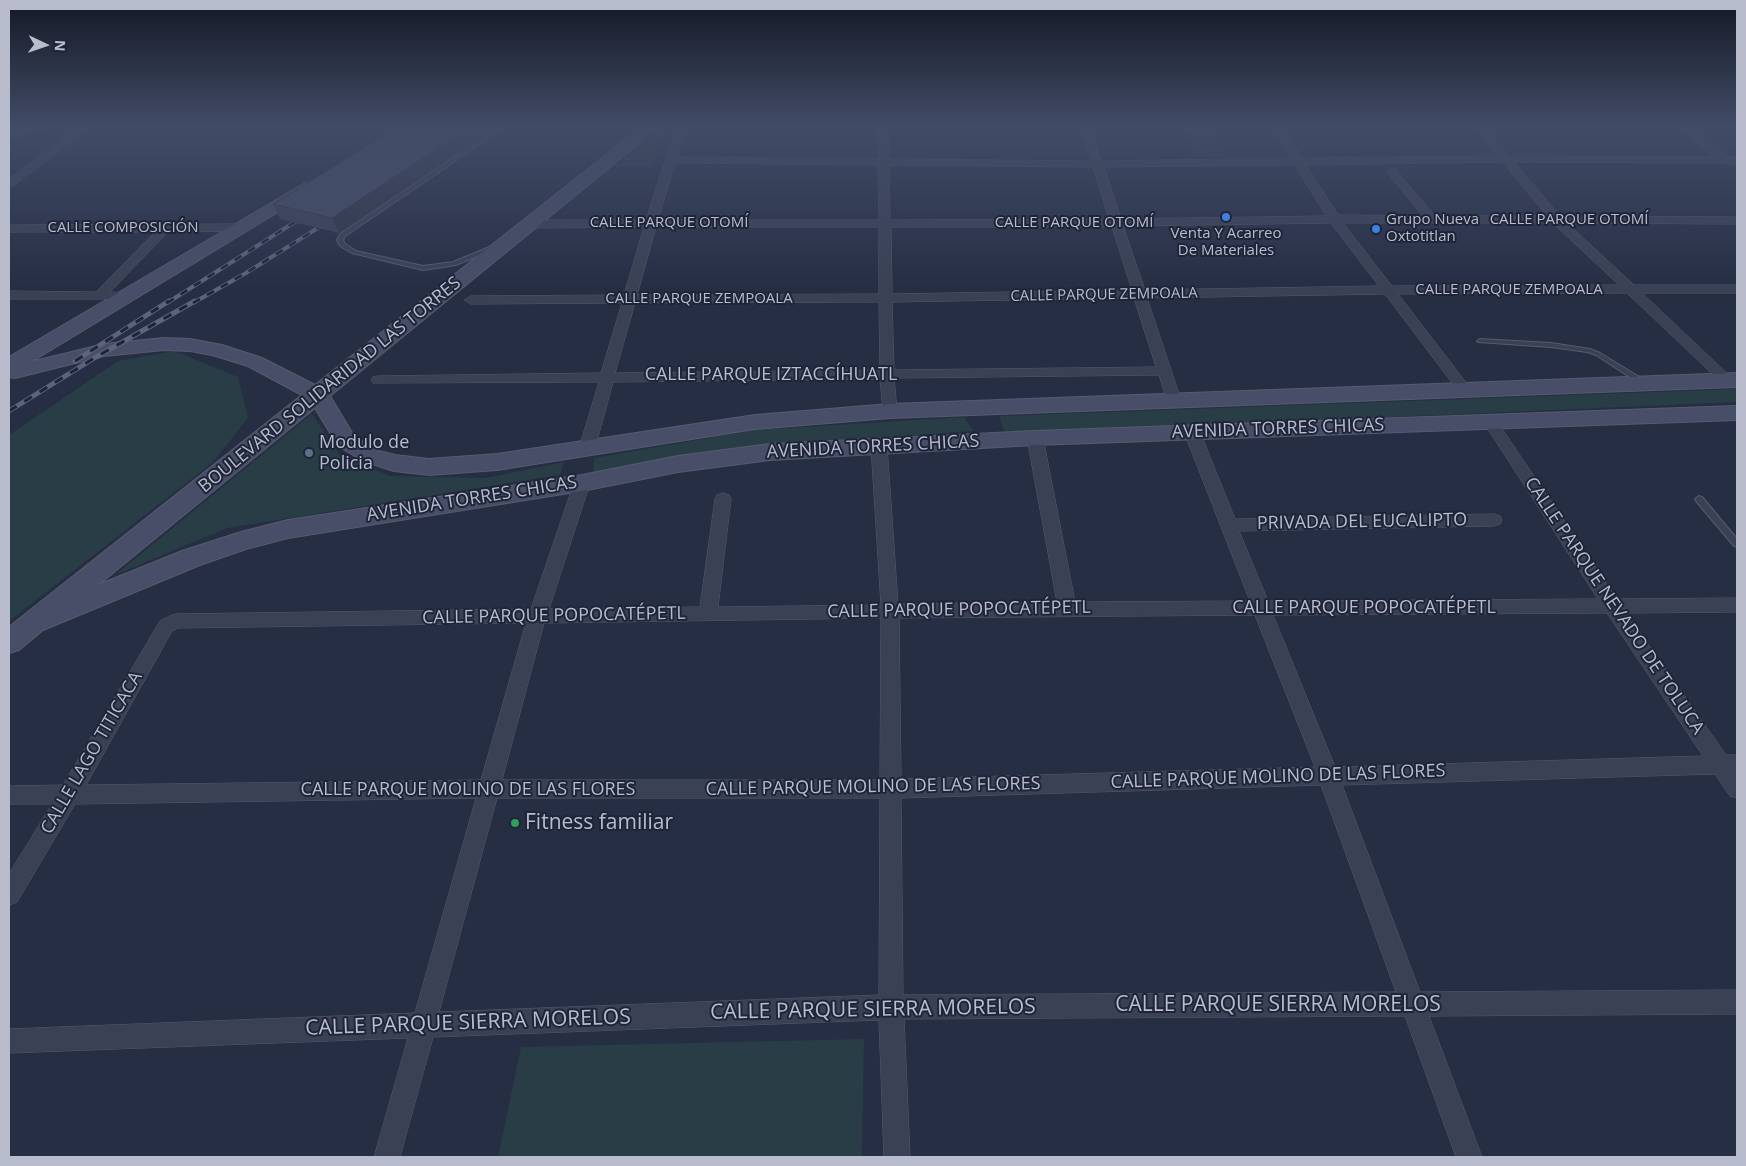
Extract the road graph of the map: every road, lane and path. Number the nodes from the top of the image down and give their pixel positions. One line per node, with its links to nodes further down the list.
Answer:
1 (315, 181): 20 (main road)
2 (422, 181): 21 (lane)
3 (584, 181): 16 (main road, BOULEVARD SOLIDARIDAD LAS TORRES)
4 (664, 181): 14 (street)
5 (884, 181): 15 (street)
6 (1104, 181): 17 (street)
7 (1310, 181): 10 (street)
8 (1400, 181): 11 (street)
9 (1524, 181): 12 (street)
10 (1334, 219): 11 (street, CALLE PARQUE OTOMÍ); 17 (street, CALLE PARQUE OTOMÍ); 23 (street)
11 (1432, 219): 12 (street, CALLE PARQUE OTOMÍ)
12 (1558, 220): 13 (street, CALLE PARQUE OTOMÍ); 24 (street)
13 (1737, 220)
14 (651, 223): 15 (street, CALLE PARQUE OTOMÍ); 16 (street, CALLE PARQUE OTOMÍ); 30 (street)
15 (885, 223): 17 (street, CALLE PARQUE OTOMÍ); 29 (street)
16 (531, 224): 21 (main road, BOULEVARD SOLIDARIDAD LAS TORRES)
17 (1118, 224): 25 (street)
18 (9, 228): 19 (street, CALLE COMPOSICIÓN)
19 (165, 228): 20 (street, CALLE COMPOSICIÓN); 27 (street)
20 (237, 228): 28 (main road)
21 (510, 240): 42 (main road, BOULEVARD SOLIDARIDAD LAS TORRES)
22 (1737, 289): 24 (street, CALLE PARQUE ZEMPOALA)
23 (1388, 290): 24 (street, CALLE PARQUE ZEMPOALA); 25 (street, CALLE PARQUE ZEMPOALA); 41 (street)
24 (1629, 290): 39 (street)
25 (1140, 294): 29 (street, CALLE PARQUE ZEMPOALA); 34 (street)
26 (9, 295): 27 (street)
27 (100, 295): 28 (street)
28 (126, 296): 33 (main road)
29 (885, 298): 30 (street, CALLE PARQUE ZEMPOALA); 36 (street)
30 (629, 299): 31 (street, CALLE PARQUE ZEMPOALA); 37 (street)
31 (471, 300)
32 (1480, 341): 40 (lane)
33 (9, 366)
34 (1165, 371): 36 (street, CALLE PARQUE IZTACCÍHUATL); 43 (street)
35 (9, 373): 42 (main road)
36 (887, 374): 37 (street, CALLE PARQUE IZTACCÍHUATL); 45 (street)
37 (608, 376): 38 (street, CALLE PARQUE IZTACCÍHUATL); 52 (street)
38 (378, 380)
39 (1732, 380): 40 (main road, AVENIDA TORRES CHICAS)
40 (1646, 384): 41 (main road, AVENIDA TORRES CHICAS)
41 (1464, 389): 43 (main road, AVENIDA TORRES CHICAS)
42 (318, 395): 52 (main road, AVENIDA TORRES CHICAS); 67 (main road, BOULEVARD SOLIDARIDAD LAS TORRES)
43 (1174, 400): 44 (main road, AVENIDA TORRES CHICAS)
44 (981, 407): 45 (main road, AVENIDA TORRES CHICAS); 50 (main road)
45 (890, 411): 52 (main road, AVENIDA TORRES CHICAS)
46 (1737, 413): 47 (main road, AVENIDA TORRES CHICAS)
47 (1492, 423): 48 (main road, AVENIDA TORRES CHICAS); 60 (street, CALLE PARQUE NEVADO DE TOLUCA)
48 (1192, 432): 49 (main road, AVENIDA TORRES CHICAS); 57 (street)
49 (1035, 438): 50 (main road, AVENIDA TORRES CHICAS); 62 (street)
50 (990, 440): 51 (main road, AVENIDA TORRES CHICAS)
51 (879, 446): 53 (main road, AVENIDA TORRES CHICAS); 63 (street)
52 (587, 448): 53 (main road)
53 (582, 483): 65 (street); 67 (main road, AVENIDA TORRES CHICAS)
54 (723, 499): 64 (street)
55 (1699, 499): 58 (lane)
56 (1494, 520): 57 (street, PRIVADA DEL EUCALIPTO)
57 (1230, 525): 61 (street)
58 (1737, 544)
59 (1737, 605): 60 (street, CALLE PARQUE POPOCATÉPETL)
60 (1612, 606): 61 (street, CALLE PARQUE POPOCATÉPETL); 69 (street, CALLE PARQUE NEVADO DE TOLUCA)
61 (1262, 608): 62 (street, CALLE PARQUE POPOCATÉPETL); 70 (street)
62 (1067, 609): 63 (street, CALLE PARQUE POPOCATÉPETL)
63 (890, 611): 64 (street, CALLE PARQUE POPOCATÉPETL); 72 (street)
64 (708, 613): 65 (street, CALLE PARQUE POPOCATÉPETL)
65 (537, 617): 66 (street, CALLE PARQUE POPOCATÉPETL); 71 (street)
66 (182, 620): 74 (street, CALLE LAGO TITICACA)
67 (32, 623): 68 (main road, BOULEVARD SOLIDARIDAD LAS TORRES)
68 (9, 642)
69 (1729, 764): 70 (street, CALLE PARQUE MOLINO DE LAS FLORES); 73 (street, CALLE PARQUE NEVADO DE TOLUCA)
70 (1328, 775): 72 (street, CALLE PARQUE MOLINO DE LAS FLORES); 78 (street)
71 (488, 789): 72 (street, CALLE PARQUE MOLINO DE LAS FLORES); 74 (street, CALLE PARQUE MOLINO DE LAS FLORES); 80 (street)
72 (889, 789): 79 (street)
73 (1737, 789)
74 (70, 793): 75 (street, CALLE PARQUE MOLINO DE LAS FLORES); 76 (street, CALLE LAGO TITICACA)
75 (9, 795)
76 (9, 894)
77 (1737, 1002): 78 (street, CALLE PARQUE SIERRA MORELOS)
78 (1412, 1004): 79 (street, CALLE PARQUE SIERRA MORELOS); 84 (street)
79 (891, 1007): 80 (street, CALLE PARQUE SIERRA MORELOS); 83 (street)
80 (424, 1024): 81 (street, CALLE PARQUE SIERRA MORELOS); 82 (street)
81 (9, 1041)
82 (387, 1157)
83 (897, 1157)
84 (1469, 1157)

